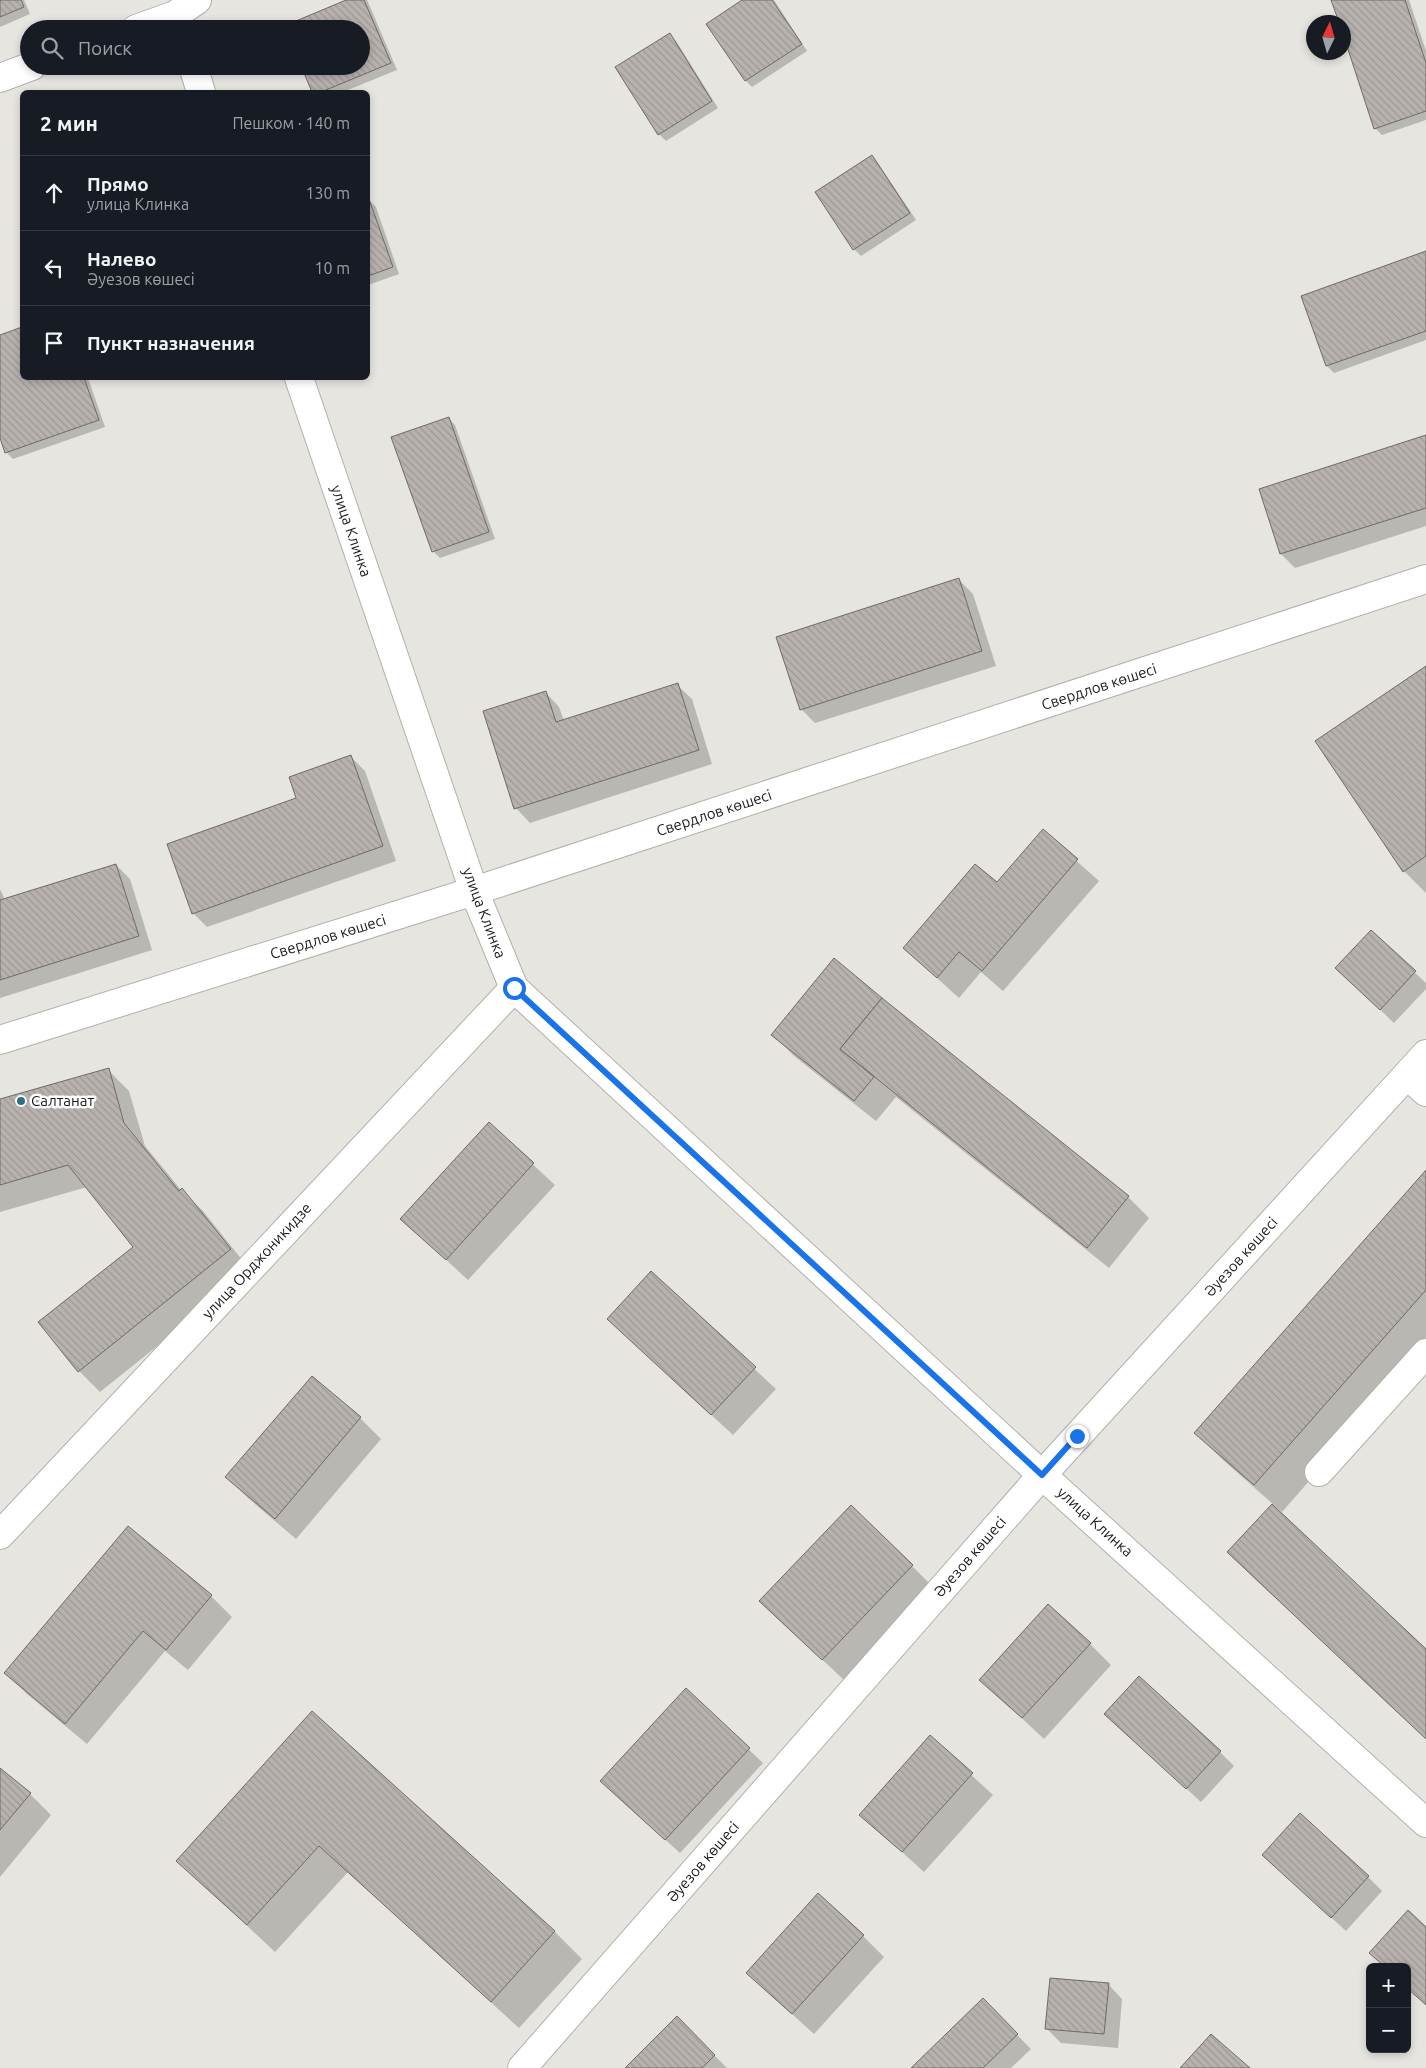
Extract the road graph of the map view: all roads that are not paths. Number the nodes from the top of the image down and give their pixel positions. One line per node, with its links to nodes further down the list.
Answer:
1 (180, 11): 2 (street)
2 (158, 20)
3 (20, 70): 5 (street)
4 (195, 75): 6 (street)
5 (0, 78)
6 (201, 90)
7 (300, 380): 9 (street, улица Клинка)
8 (1426, 579): 9 (street, Свердлов көшесі)
9 (474, 891): 10 (street, улица Клинка); 11 (street, Свердлов көшесі)
10 (514, 988): 16 (street, улица Клинка); 17 (street, улица Орджоникидзе)
11 (0, 1040)
12 (1426, 1054): 13 (street, Әуезов көшесі)
13 (1417, 1084): 16 (street, Әуезов көшесі)
14 (1426, 1353): 15 (street)
15 (1319, 1472)
16 (1042, 1475): 18 (street, улица Клинка); 19 (street, Әуезов көшесі)
17 (0, 1535)
18 (1426, 1823)
19 (522, 2068)

